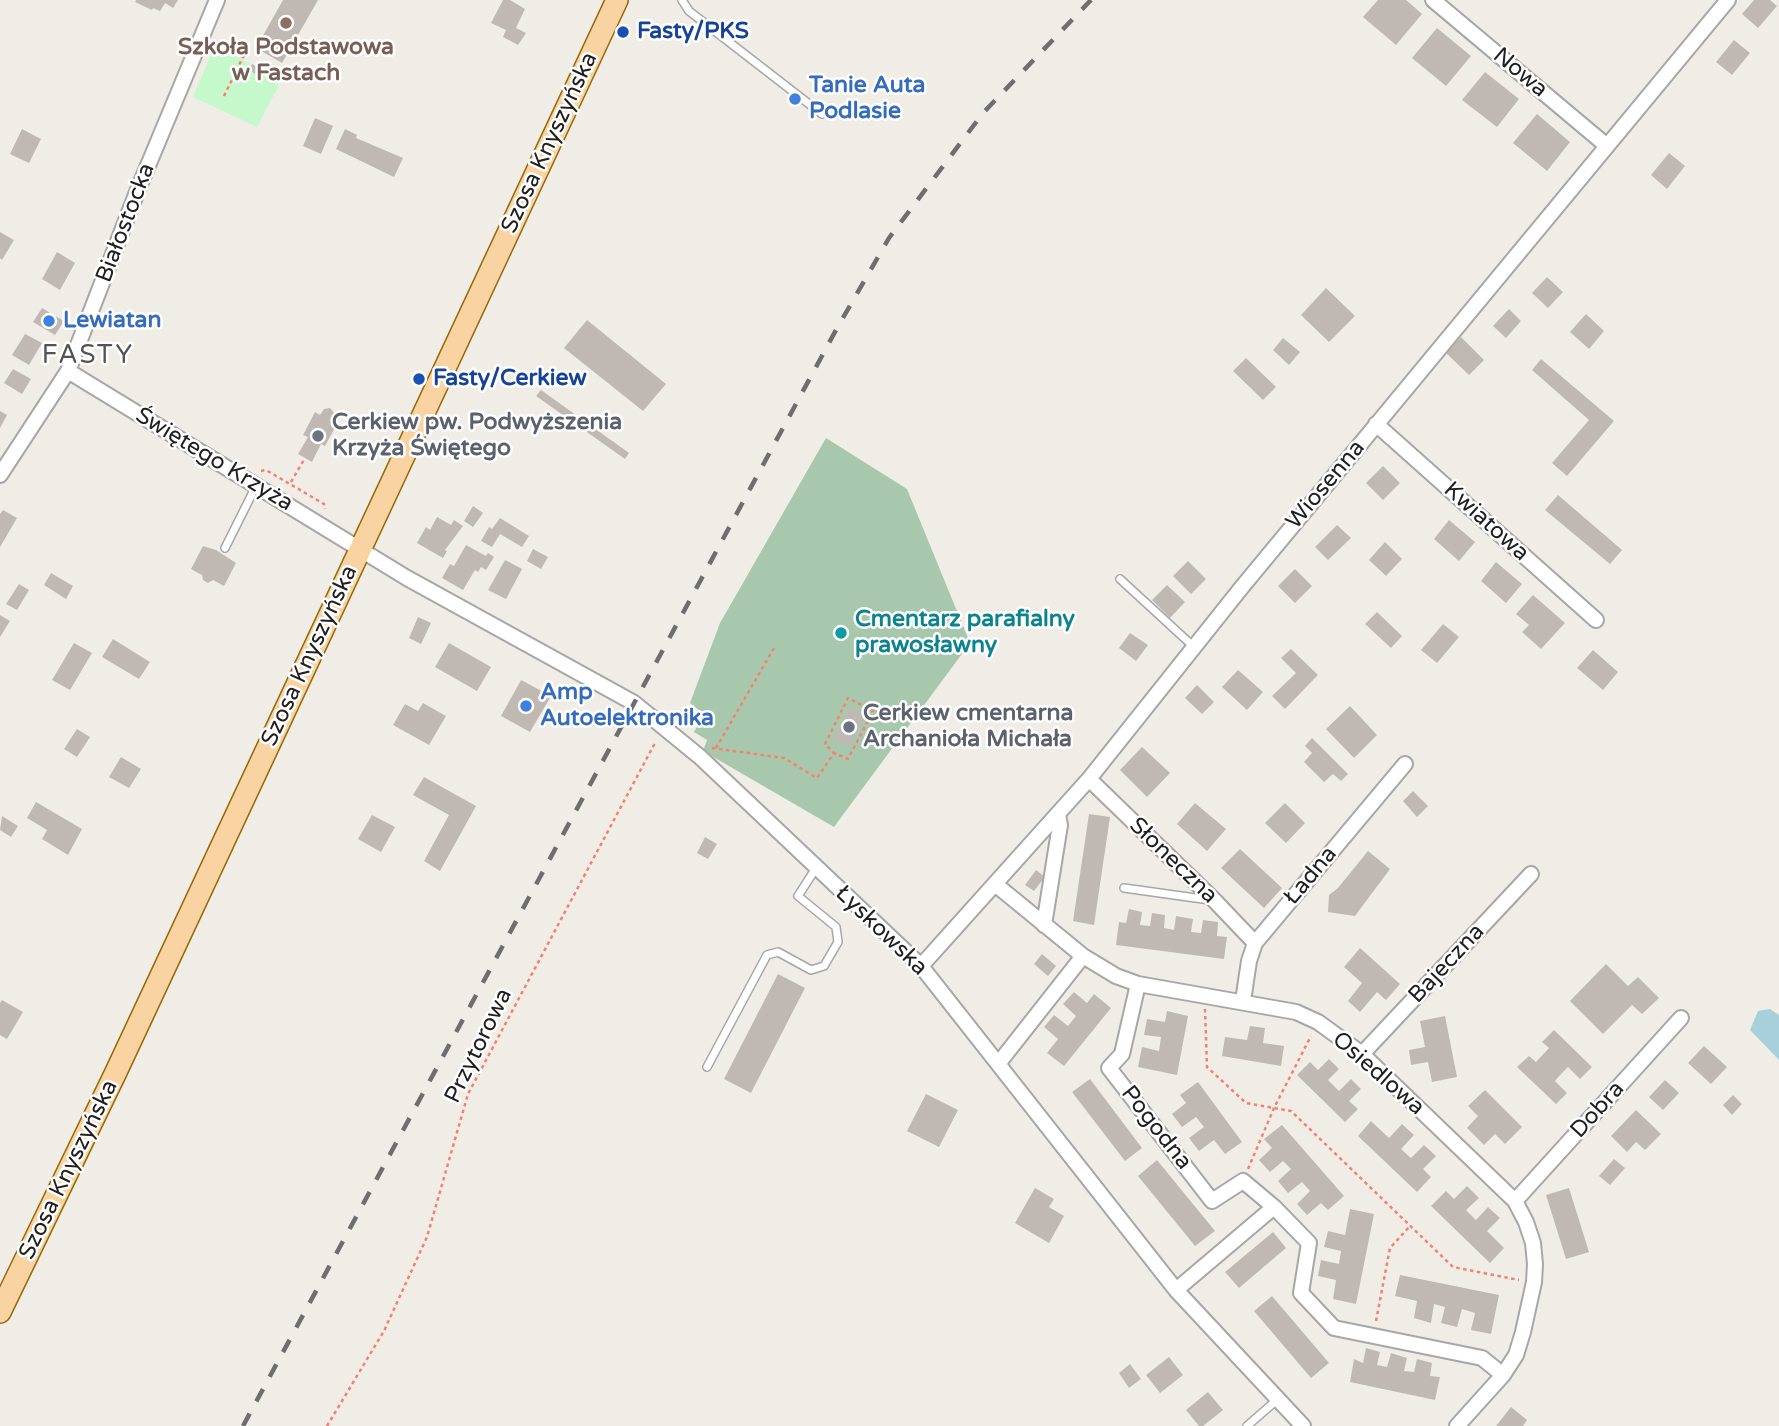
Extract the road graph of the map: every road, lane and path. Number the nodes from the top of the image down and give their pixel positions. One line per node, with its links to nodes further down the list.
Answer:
1 (217, 0): 10 (street, Białostocka)
2 (617, 0): 17 (main road, Szosa Knyszyńska)
3 (682, 0): 8 (lane)
4 (1433, 0): 9 (street, Nowa)
5 (1728, 0): 9 (street, Wiosenna)
6 (248, 53): 7 (path)
7 (224, 96)
8 (822, 114)
9 (1607, 146): 11 (street, Wiosenna)
10 (68, 371): 13 (street, Białostocka); 15 (street, Świętego Krzyża)
11 (1376, 424): 19 (street, Kwiatowa); 21 (street, Wiosenna)
12 (304, 458): 14 (path)
13 (0, 475)
14 (291, 482)
15 (257, 486): 16 (lane); 17 (street, Świętego Krzyża)
16 (225, 548)
17 (360, 548): 22 (street, Łyskowska); 53 (main road, Szosa Knyszyńska)
18 (1120, 579): 21 (lane)
19 (1596, 620)
20 (774, 648): 24 (path)
21 (1194, 648): 27 (street, Wiosenna)
22 (664, 726): 29 (street, Łyskowska); 57 (path, Przytorowa)
23 (705, 747): 24 (path)
24 (716, 748): 25 (path)
25 (834, 753): 25 (path)
26 (1405, 764): 35 (street, Ładna)
27 (1089, 779): 28 (street, Wiosenna); 33 (street, Słoneczna)
28 (1058, 814): 31 (street, Wiosenna); 34 (street)
29 (816, 868): 37 (street, Łyskowska); 45 (lane)
30 (1531, 874): 43 (street, Bajeczna)
31 (995, 884): 34 (street, Osiedlowa); 37 (street, Wiosenna)
32 (1124, 888): 33 (lane)
33 (1215, 901): 35 (street, Słoneczna)
34 (1044, 925): 36 (street, Osiedlowa)
35 (1255, 943): 40 (street, Ładna)
36 (1083, 956): 38 (street, Osiedlowa); 44 (street)
37 (921, 966): 44 (street, Łyskowska)
38 (1138, 984): 39 (street, Osiedlowa); 47 (street, Pogodna)
39 (1207, 995): 40 (street, Osiedlowa); 46 (path)
40 (1242, 1001): 42 (street, Osiedlowa)
41 (1681, 1018): 48 (street, Dobra)
42 (1318, 1022): 43 (street, Osiedlowa); 46 (path)
43 (1362, 1054): 48 (street, Osiedlowa)
44 (998, 1064): 52 (street, Łyskowska)
45 (707, 1067)
46 (1274, 1108): 47 (path); 50 (path)
47 (1243, 1181): 49 (street)
48 (1515, 1201): 51 (street, Osiedlowa)
49 (1274, 1207): 52 (street); 54 (street)
50 (1410, 1226): 51 (path); 54 (path)
51 (1534, 1282): 55 (street, Osiedlowa)
52 (1176, 1290): 56 (street, Łyskowska)
53 (0, 1311)
54 (1373, 1335): 55 (street)
55 (1503, 1375): 60 (street, Osiedlowa)
56 (1278, 1399): 58 (lane); 59 (street, Łyskowska)
57 (327, 1426)
58 (1247, 1426)
59 (1303, 1426)
60 (1457, 1426)

